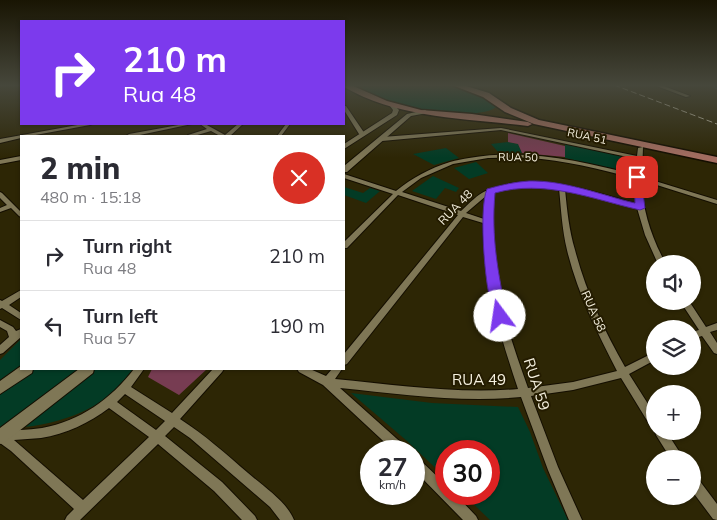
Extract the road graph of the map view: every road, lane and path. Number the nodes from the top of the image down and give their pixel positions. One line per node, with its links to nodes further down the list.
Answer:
1 (346, 109): 15 (street)
2 (395, 109): 8 (street)
3 (410, 109): 6 (main road)
4 (500, 109): 7 (main road)
5 (508, 109): 27 (main road)
6 (425, 112): 7 (main road); 9 (street)
7 (464, 116): 25 (main road)
8 (390, 117): 9 (street); 15 (street)
9 (403, 120): 22 (street)
10 (84, 125): 16 (street)
11 (185, 125): 17 (street)
12 (203, 125): 14 (street)
13 (241, 125): 20 (street)
14 (209, 130): 18 (street); 19 (street)
15 (362, 134): 24 (street)
16 (28, 135)
17 (134, 135)
18 (193, 135)
19 (221, 135)
20 (228, 135)
21 (20, 136): 23 (street)
22 (382, 139): 25 (street, RUA 51); 30 (street)
23 (0, 141)
24 (345, 146)
25 (640, 153): 29 (main road); 32 (street)
26 (20, 158): 28 (street)
27 (717, 160)
28 (0, 162)
29 (717, 165)
30 (345, 169)
31 (345, 176): 35 (street)
32 (637, 177): 35 (street, RUA 50); 37 (street, RUA 50); 39 (street)
33 (562, 188): 34 (street, RUA 48); 39 (street, RUA 48); 64 (street, RUA 58)
34 (490, 191): 42 (street, RUA 48); 43 (street, RUA 59)
35 (399, 192): 42 (street); 44 (street, RUA 50)
36 (0, 194): 38 (street)
37 (717, 202)
38 (11, 206): 40 (street); 41 (street)
39 (640, 208): 45 (street)
40 (0, 210)
41 (20, 214)
42 (462, 214): 43 (street); 56 (street, RUA 48)
43 (487, 222): 68 (street, RUA 59)
44 (345, 245)
45 (658, 255)
46 (20, 294): 47 (street)
47 (1, 304): 49 (street)
48 (690, 310): 52 (street)
49 (20, 316)
50 (0, 323): 53 (street)
51 (717, 326): 52 (street)
52 (703, 330): 55 (street)
53 (18, 335): 54 (street)
54 (0, 350)
55 (717, 350)
56 (345, 360)
57 (646, 361): 64 (street, RUA 49)
58 (26, 370): 66 (street)
59 (87, 370): 72 (street)
60 (138, 370): 67 (street)
61 (218, 370): 71 (street)
62 (304, 370): 65 (street)
63 (336, 370): 65 (street)
64 (624, 372): 68 (street, RUA 49); 70 (street, RUA 58)
65 (327, 382): 68 (street, RUA 49); 74 (street)
66 (0, 388)
67 (124, 388): 69 (street); 71 (street)
68 (525, 394): 85 (street, RUA 59)
69 (109, 402): 72 (street); 73 (street)
70 (646, 409)
71 (172, 420): 73 (street); 83 (street)
72 (0, 437): 79 (street)
73 (157, 437): 79 (street); 82 (street)
74 (390, 440)
75 (425, 472): 76 (street)
76 (435, 482)
77 (701, 492): 80 (street)
78 (458, 505): 84 (street)
79 (82, 508): 81 (street)
80 (717, 514)
81 (71, 520)
82 (251, 520)
83 (288, 520)
84 (472, 520)
85 (576, 520)

